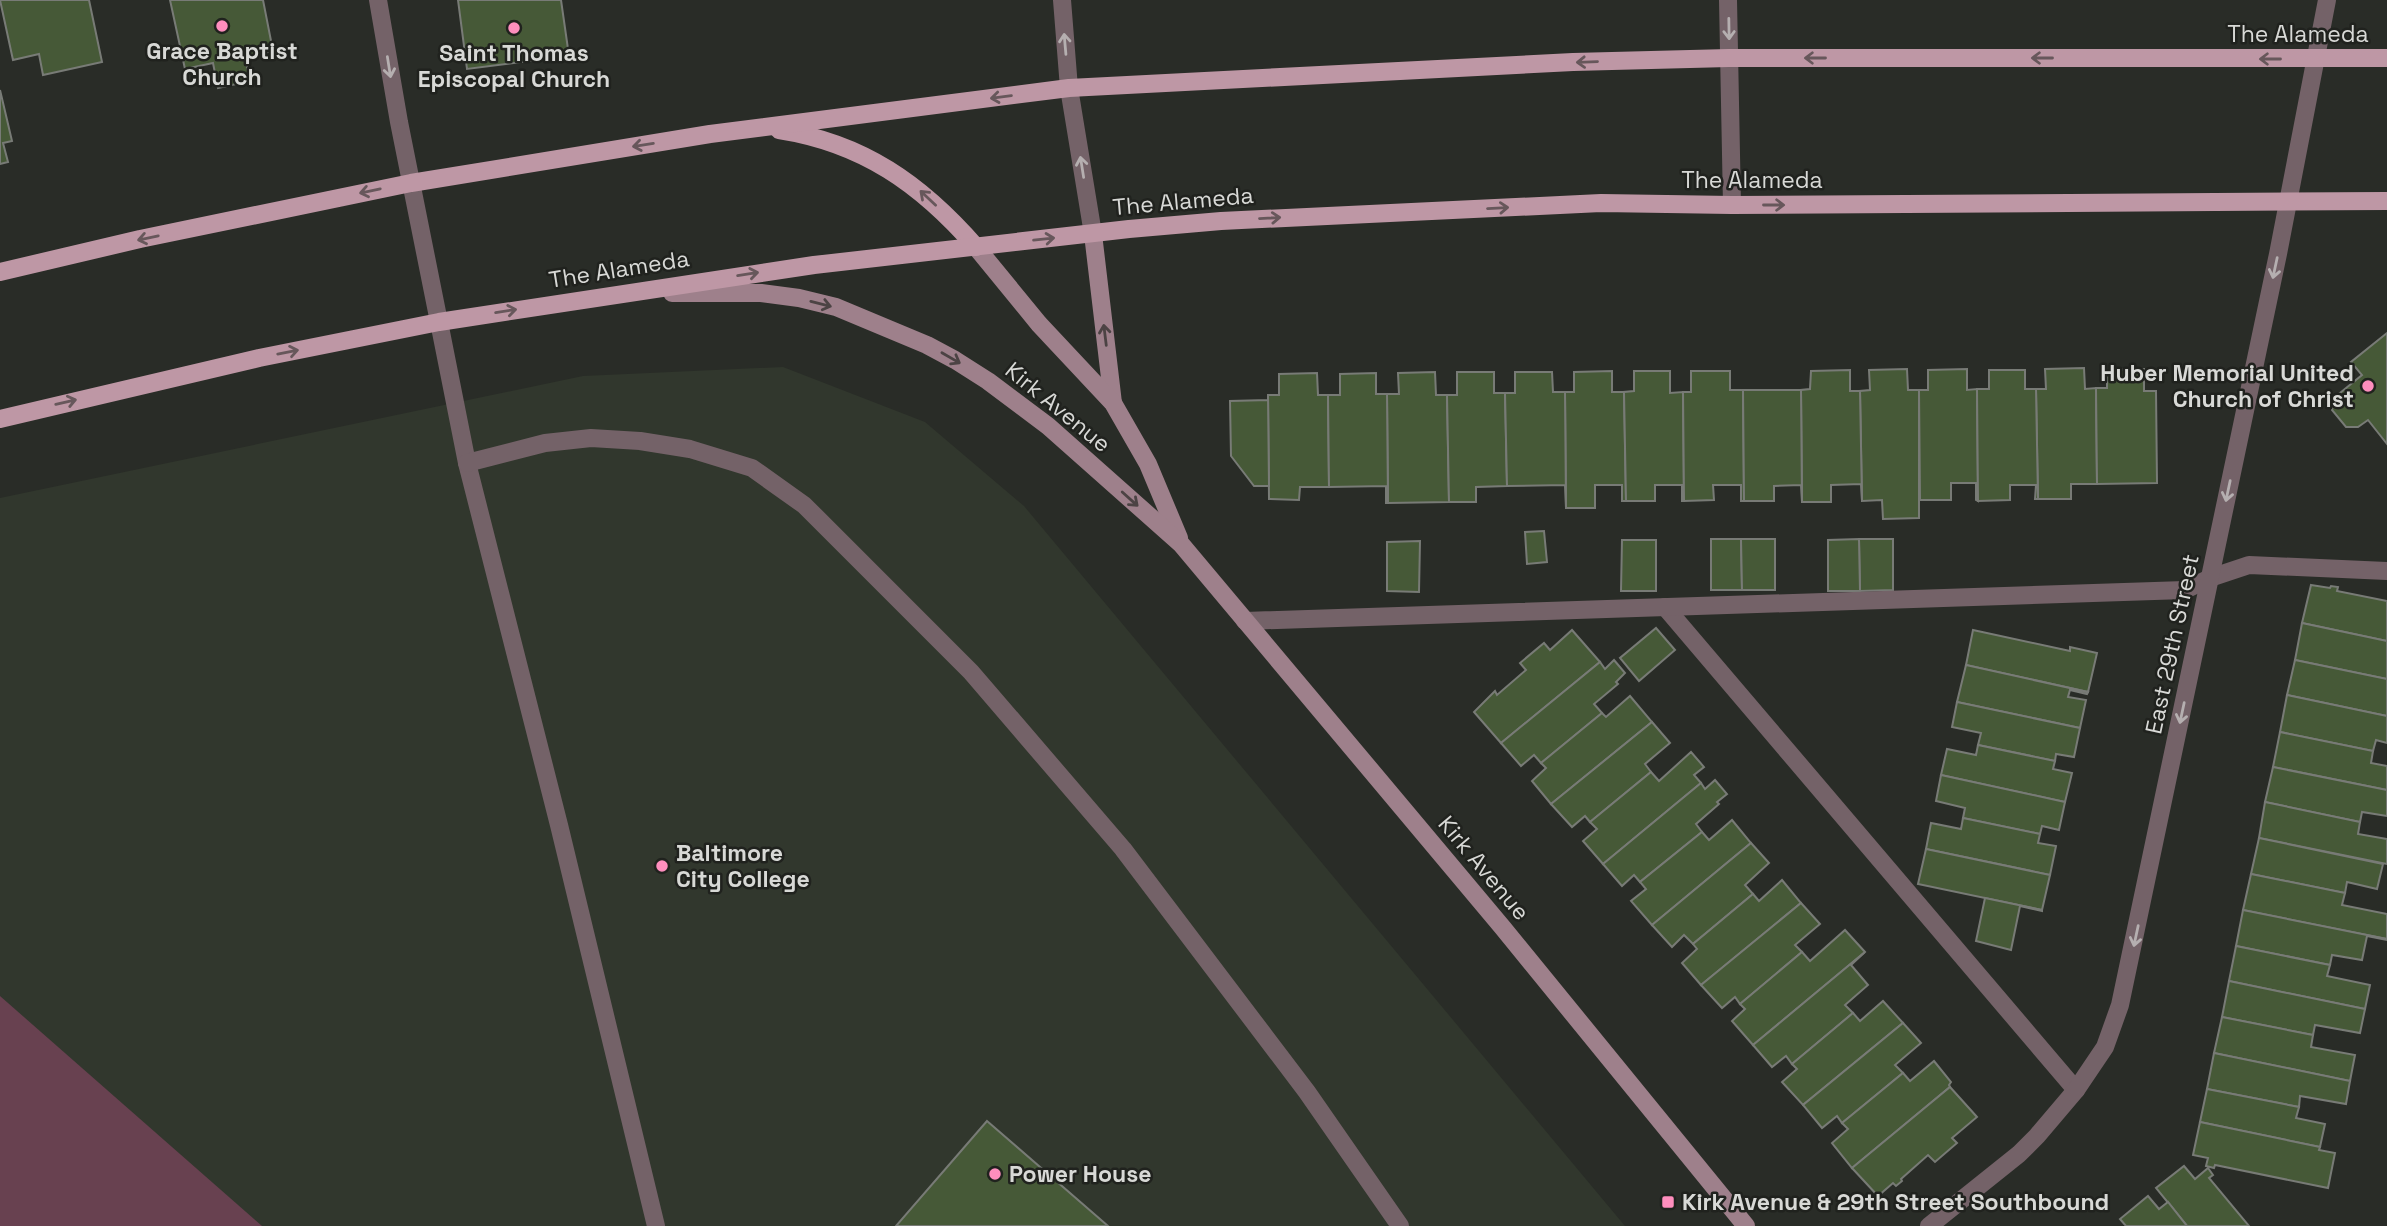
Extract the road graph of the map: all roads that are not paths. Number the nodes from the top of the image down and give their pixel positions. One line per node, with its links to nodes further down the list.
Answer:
1 (378, 0): 10 (street, one-way to 10)
2 (1062, 0): 8 (street, one-way to 2)
3 (1728, 0): 5 (street, one-way to 5)
4 (2328, 0): 7 (street, East 29th Street)
5 (1729, 58): 7 (main road, The Alameda, one-way to 5); 8 (main road, The Alameda, one-way to 8); 13 (street)
6 (2387, 58): 7 (main road, The Alameda)
7 (2315, 59): 11 (street, East 29th Street)
8 (1069, 88): 9 (main road, The Alameda, one-way to 9); 14 (street, one-way to 8)
9 (761, 127): 10 (main road, The Alameda, one-way to 10); 15 (main road, one-way to 9)
10 (411, 183): 16 (main road, The Alameda, one-way to 16); 18 (street)
11 (2288, 201): 12 (main road, The Alameda); 13 (main road, The Alameda, one-way to 11); 24 (street, East 29th Street, one-way to 24)
12 (2387, 201)
13 (1732, 205): 14 (main road, The Alameda, one-way to 13)
14 (1093, 234): 15 (main road, The Alameda, one-way to 14); 19 (street, Kirk Avenue, one-way to 14)
15 (976, 247): 17 (main road, The Alameda, one-way to 15); 19 (street, Kirk Avenue)
16 (0, 272)
17 (607, 295): 18 (main road, The Alameda, one-way to 17); 22 (street, Kirk Avenue, one-way to 22)
18 (439, 322): 20 (main road, The Alameda, one-way to 18); 21 (street)
19 (1113, 403): 22 (street, Kirk Avenue)
20 (0, 419)
21 (467, 463): 28 (street); 29 (street)
22 (1181, 544): 26 (street, Kirk Avenue)
23 (2387, 571): 24 (street)
24 (2210, 578): 25 (street); 27 (street, East 29th Street, one-way to 27)
25 (1665, 607): 26 (street); 27 (street)
26 (1245, 621): 30 (street, Kirk Avenue)
27 (2076, 1090): 31 (street, East 29th Street)
28 (656, 1226)
29 (1400, 1226)
30 (1746, 1226)
31 (1929, 1226)

